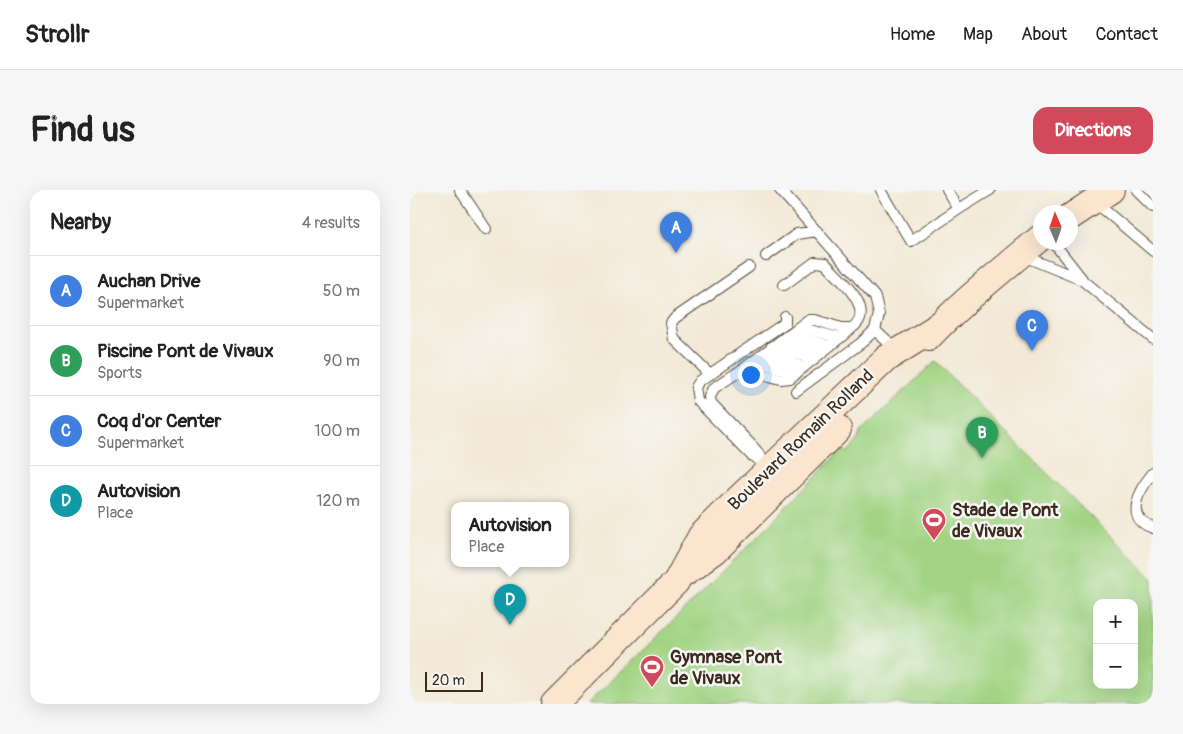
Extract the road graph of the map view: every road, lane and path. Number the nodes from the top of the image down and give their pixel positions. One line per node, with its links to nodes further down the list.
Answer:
1 (460, 190): 13 (lane)
2 (780, 190): 14 (lane)
3 (881, 190): 11 (lane)
4 (947, 190): 11 (lane)
5 (990, 190): 11 (lane)
6 (1138, 193): 8 (lane); 10 (lane)
7 (1096, 194): 9 (main road); 12 (main road); 17 (lane)
8 (1153, 196)
9 (1076, 205)
10 (1153, 206)
11 (959, 209)
12 (1078, 210)
13 (486, 229)
14 (817, 231): 19 (lane); 27 (lane)
15 (1033, 244): 18 (main road, Boulevard Romain Rolland)
16 (1059, 250): 21 (lane)
17 (1153, 251)
18 (1020, 255): 21 (lane); 24 (main road, Boulevard Romain Rolland)
19 (766, 256)
20 (749, 267): 39 (lane)
21 (1082, 280): 30 (lane)
22 (784, 285): 26 (lane)
23 (785, 317): 39 (lane)
24 (940, 325): 33 (main road, Boulevard Romain Rolland); 42 (main road, Boulevard Romain Rolland)
25 (800, 327): 26 (lane); 28 (lane); 29 (lane)
26 (852, 328): 29 (lane)
27 (875, 330): 33 (lane); 40 (lane)
28 (789, 334): 31 (lane); 32 (lane)
29 (839, 338): 32 (lane)
30 (1153, 339)
31 (776, 344): 34 (lane); 35 (lane)
32 (830, 346): 35 (lane)
33 (897, 351): 42 (main road, Boulevard Romain Rolland)
34 (763, 354): 36 (lane); 38 (lane)
35 (817, 356): 38 (lane)
36 (753, 361): 37 (lane); 38 (lane)
37 (743, 368): 38 (lane); 42 (lane)
38 (800, 370)
39 (710, 374): 42 (lane)
40 (796, 391)
41 (1153, 473): 43 (lane)
42 (777, 475): 44 (main road, Boulevard Romain Rolland)
43 (1153, 528)
44 (554, 704)

